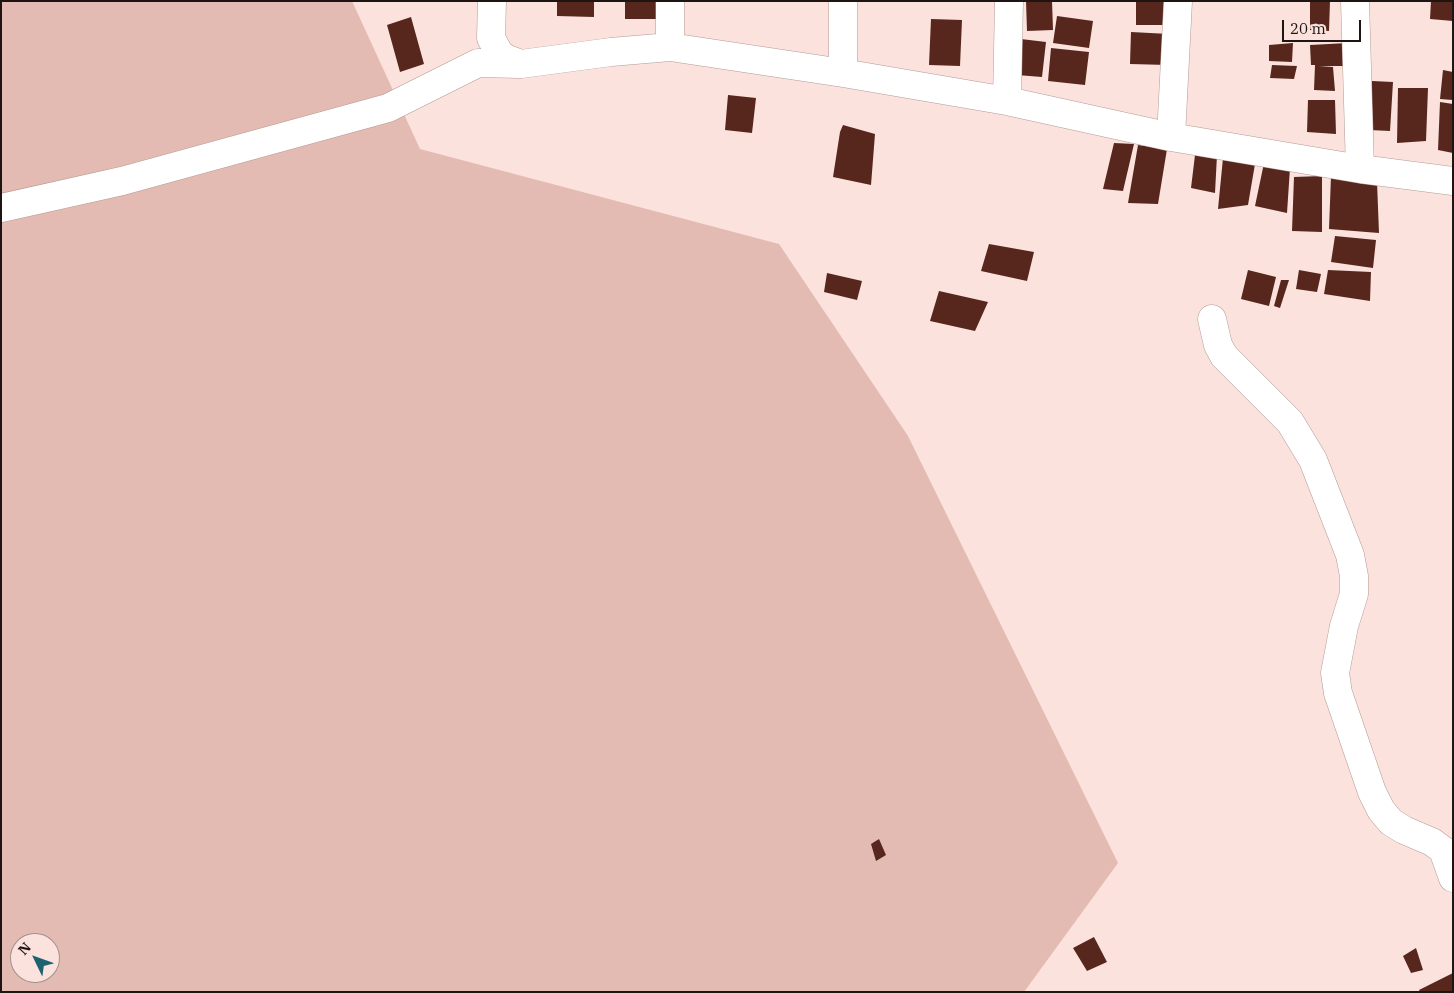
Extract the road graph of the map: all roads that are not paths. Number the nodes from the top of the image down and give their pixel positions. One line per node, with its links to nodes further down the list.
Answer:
1 (492, 1): 8 (street)
2 (670, 1): 7 (street)
3 (843, 1): 9 (street)
4 (1009, 1): 10 (street)
5 (1178, 1): 11 (street)
6 (1356, 1): 12 (street)
7 (670, 47): 8 (street); 9 (street)
8 (521, 64): 14 (street)
9 (843, 73): 10 (street)
10 (1007, 101): 11 (street)
11 (1171, 137): 12 (street)
12 (1360, 169): 13 (street)
13 (1453, 181)
14 (1, 208)
15 (1212, 318): 16 (street)
16 (1453, 878)

